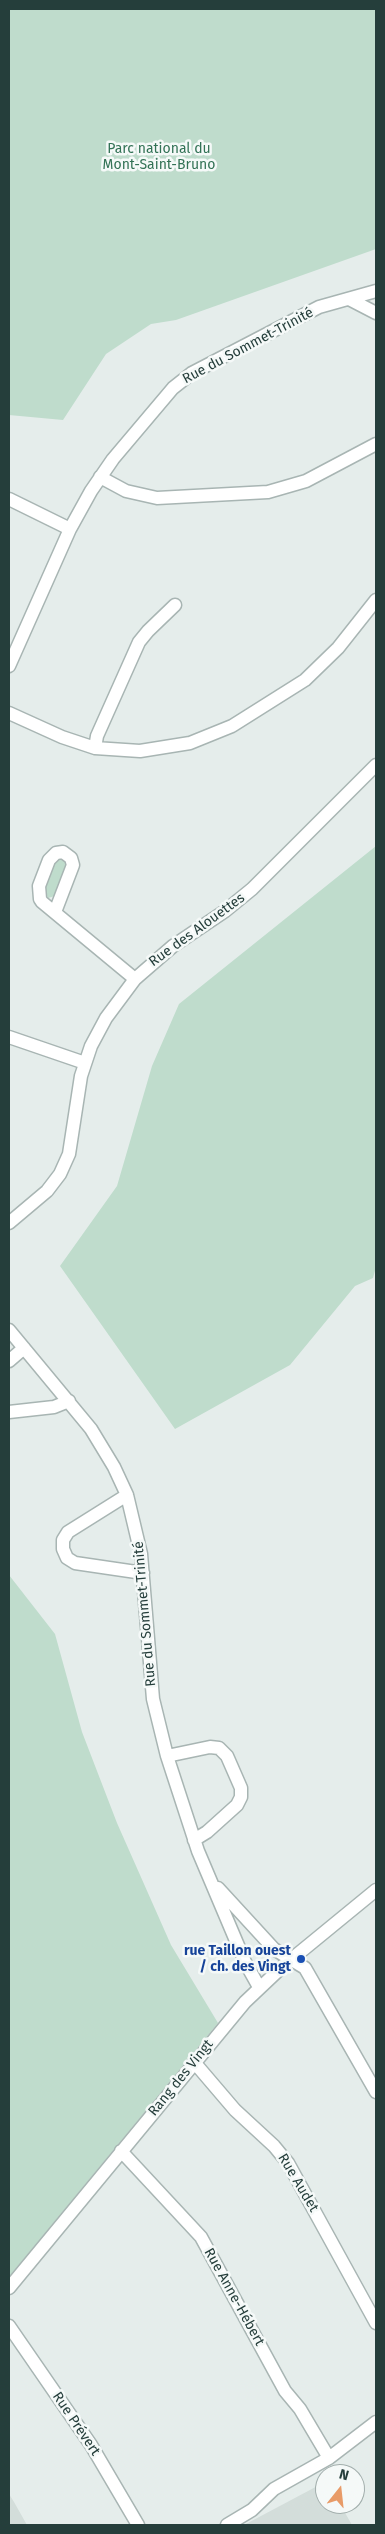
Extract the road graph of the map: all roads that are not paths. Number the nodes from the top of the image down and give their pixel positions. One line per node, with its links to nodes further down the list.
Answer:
1 (376, 291): 2 (street, Rue du Sommet-Trinité)
2 (349, 300): 3 (street); 5 (street, Rue du Sommet-Trinité)
3 (376, 313)
4 (376, 444): 5 (street)
5 (100, 478): 7 (street, Rue du Sommet-Trinité)
6 (9, 499): 7 (street)
7 (70, 529): 10 (street, Rue du Sommet-Trinité)
8 (376, 600): 12 (street)
9 (175, 605): 12 (street)
10 (9, 666)
11 (9, 713): 12 (street)
12 (95, 748)
13 (376, 765): 15 (street, Rue des Alouettes)
14 (55, 912): 15 (street)
15 (135, 979): 17 (street, Rue des Alouettes)
16 (9, 1037): 17 (street)
17 (85, 1063): 18 (street, Rue des Alouettes)
18 (9, 1223)
19 (9, 1330): 20 (street, Rue du Sommet-Trinité)
20 (24, 1348): 21 (street); 22 (street, Rue du Sommet-Trinité)
21 (9, 1361)
22 (69, 1401): 23 (street); 24 (street, Rue du Sommet-Trinité)
23 (9, 1412)
24 (127, 1495): 25 (street, Rue du Sommet-Trinité); 25 (street)
25 (143, 1573): 26 (street, Rue du Sommet-Trinité)
26 (167, 1756): 27 (street, Rue du Sommet-Trinité); 27 (street)
27 (194, 1840): 28 (street, Rue du Sommet-Trinité)
28 (206, 1871): 30 (street, Rue du Sommet-Trinité); 31 (street, Rue du Sommet-Trinité)
29 (376, 1890): 30 (street, Rang des Vingt)
30 (293, 1958): 31 (street, Rang des Vingt); 33 (street, Rue du Sommet-Trinité)
31 (259, 1987): 32 (street, Rang des Vingt)
32 (194, 2062): 34 (street, Rang des Vingt); 36 (street, Rue Audet)
33 (376, 2092)
34 (121, 2150): 35 (street, Rang des Vingt); 39 (street, Rue Anne-Hébert)
35 (9, 2288)
36 (376, 2323)
37 (9, 2326): 40 (street, Rue Prévert)
38 (376, 2422): 39 (street)
39 (329, 2458): 41 (street)
40 (138, 2525)
41 (227, 2525)

